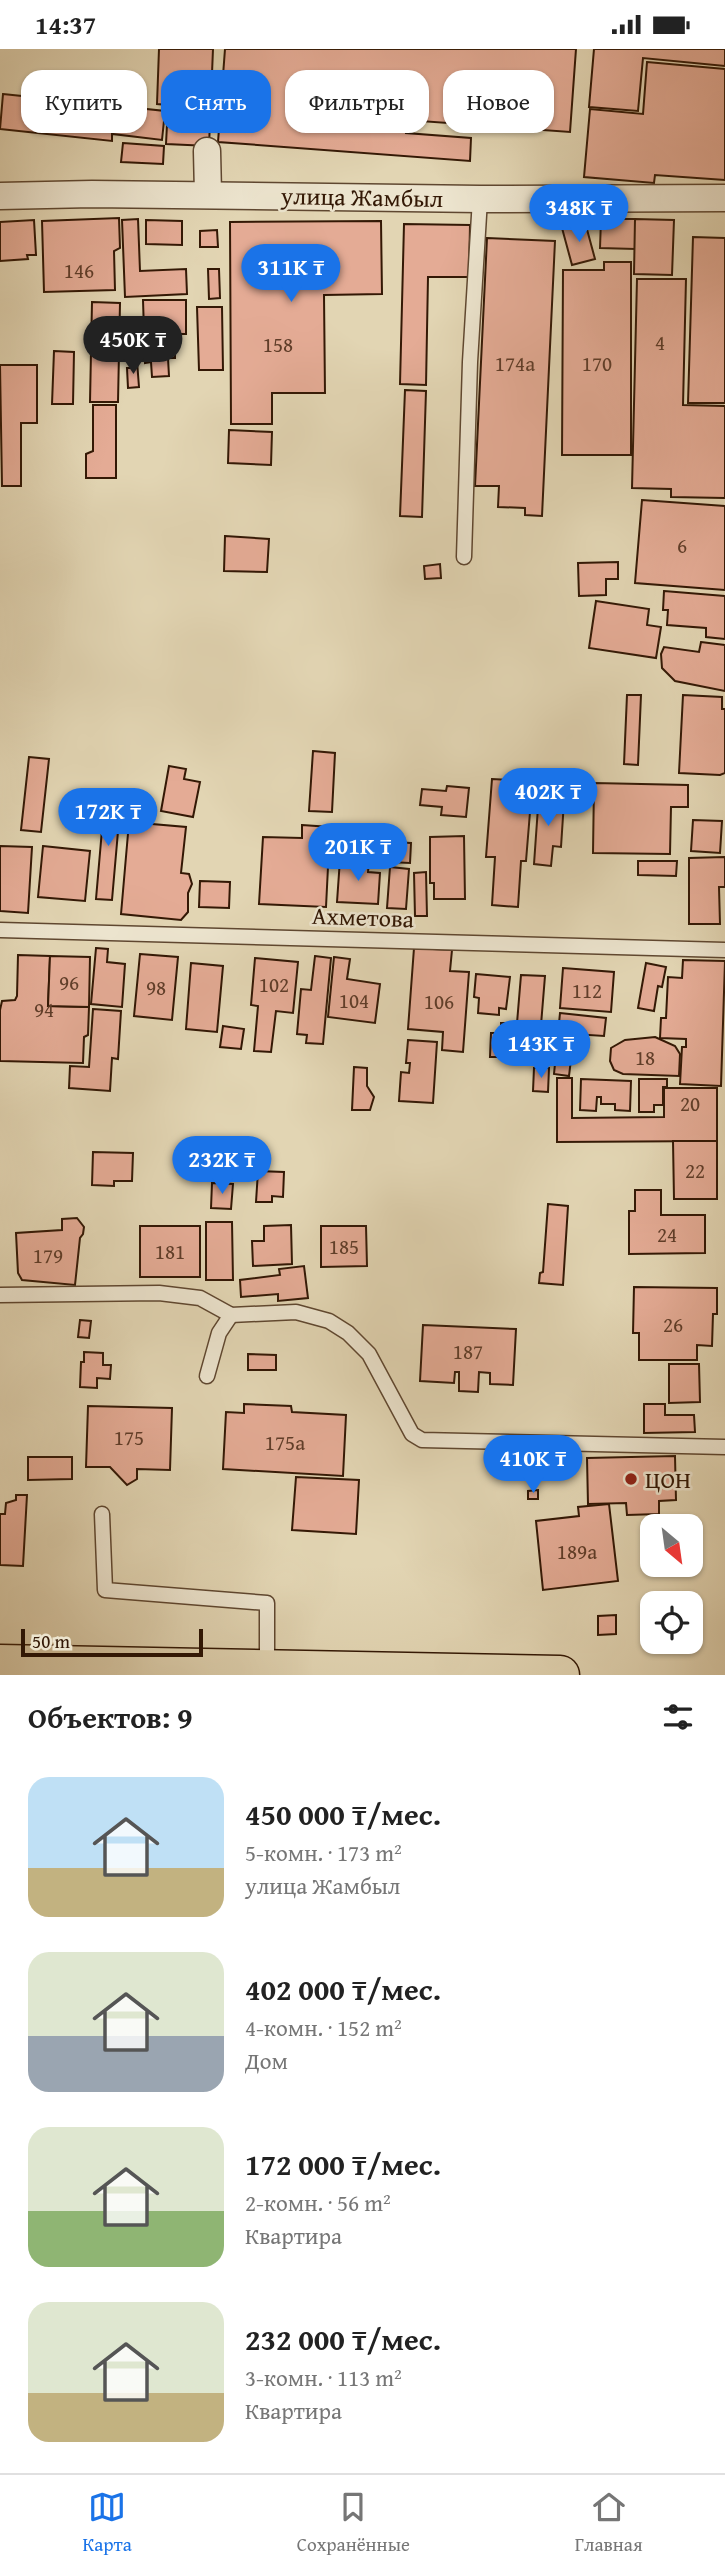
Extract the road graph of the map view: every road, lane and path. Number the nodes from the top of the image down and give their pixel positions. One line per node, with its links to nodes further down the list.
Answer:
1 (207, 151): 2 (street)
2 (208, 194): 3 (street, улица Жамбыл); 5 (street, улица Жамбыл)
3 (0, 196)
4 (725, 198): 5 (street, улица Жамбыл)
5 (480, 199): 6 (lane)
6 (464, 558)
7 (0, 930): 8 (lane, Ахметова)
8 (725, 950)
9 (0, 1295): 10 (lane)
10 (231, 1315): 11 (lane); 12 (lane)
11 (207, 1375)
12 (725, 1447)
13 (102, 1514): 15 (lane)
14 (0, 1664): 15 (main road)
15 (254, 1671): 16 (main road)
16 (560, 1675)

